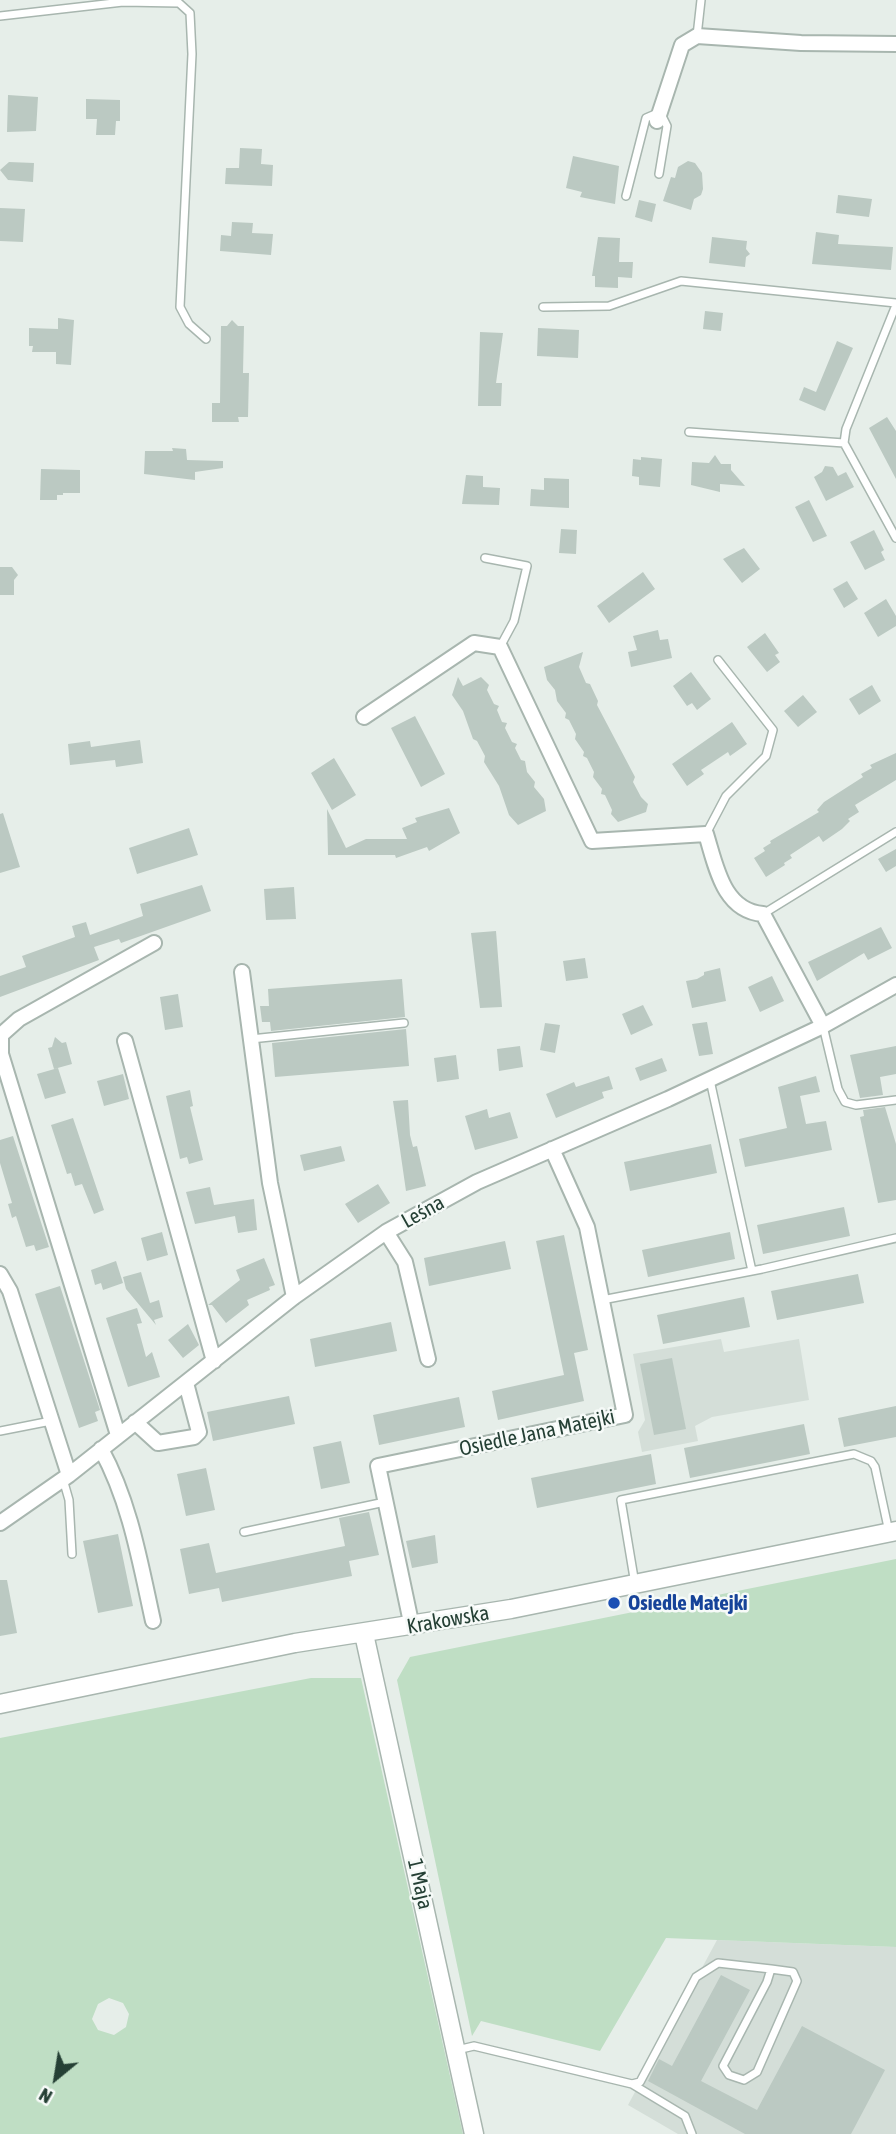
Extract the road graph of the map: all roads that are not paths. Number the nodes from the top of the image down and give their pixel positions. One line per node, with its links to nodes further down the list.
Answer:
1 (701, 0): 3 (lane)
2 (0, 16): 10 (lane)
3 (697, 36): 4 (street); 5 (street)
4 (896, 44)
5 (659, 116): 6 (lane); 7 (lane)
6 (659, 174)
7 (626, 196)
8 (896, 304): 9 (lane); 12 (lane)
9 (543, 307)
10 (206, 339)
11 (689, 432): 12 (lane)
12 (844, 443): 13 (lane)
13 (896, 538)
14 (485, 558): 15 (lane)
15 (500, 647): 17 (street); 19 (street)
16 (718, 660): 19 (lane)
17 (364, 717)
18 (896, 832): 20 (lane)
19 (706, 834): 20 (street)
20 (763, 914): 25 (street)
21 (154, 943): 43 (street)
22 (242, 972): 26 (street)
23 (896, 985): 25 (street, Leśna)
24 (404, 1023): 26 (lane)
25 (822, 1026): 28 (street, Leśna); 29 (lane)
26 (251, 1040): 35 (street)
27 (125, 1041): 38 (street)
28 (710, 1079): 30 (street, Leśna); 33 (lane)
29 (896, 1100)
30 (552, 1149): 31 (street, Leśna); 36 (street, Osiedle Jana Matejki)
31 (386, 1232): 35 (street, Leśna); 37 (street)
32 (896, 1238): 33 (lane)
33 (752, 1271): 36 (lane)
34 (0, 1274): 40 (street)
35 (294, 1297): 38 (street, Leśna)
36 (602, 1300): 46 (street, Osiedle Jana Matejki)
37 (428, 1359)
38 (214, 1361): 39 (street, Leśna)
39 (186, 1383): 41 (street, Leśna); 41 (street)
40 (51, 1422): 42 (lane); 45 (street)
41 (135, 1422): 43 (street, Leśna)
42 (0, 1431)
43 (118, 1436): 44 (street, Leśna)
44 (101, 1449): 45 (street, Leśna); 52 (street)
45 (66, 1476): 47 (street, Leśna); 50 (lane)
46 (386, 1502): 48 (lane); 53 (street, Osiedle Jana Matejki)
47 (0, 1523)
48 (244, 1532)
49 (892, 1532): 51 (street, Krakowska); 51 (lane)
50 (72, 1554)
51 (635, 1584): 53 (street, Krakowska)
52 (153, 1621)
53 (412, 1626): 54 (street, Krakowska)
54 (364, 1634): 55 (street, Krakowska); 57 (street, 1 Maja)
55 (0, 1704)
56 (771, 1969): 56 (lane); 58 (lane)
57 (456, 2050): 58 (lane); 59 (street, 1 Maja)
58 (632, 2084): 60 (lane)
59 (474, 2134)
60 (692, 2134)

